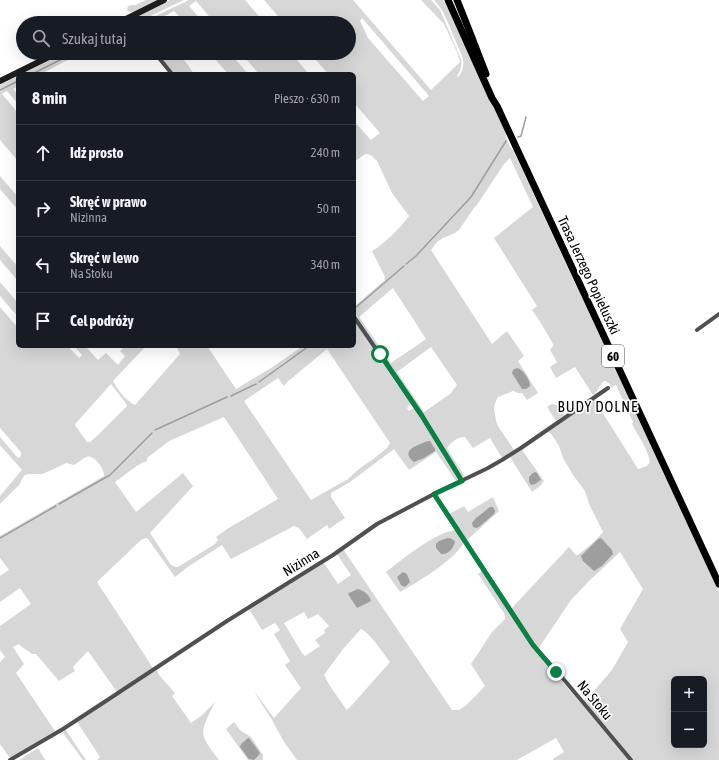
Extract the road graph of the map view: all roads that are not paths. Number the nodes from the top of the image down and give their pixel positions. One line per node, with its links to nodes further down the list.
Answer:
1 (164, 0): 4 (main road)
2 (448, 0): 11 (main road, Trasa Jerzego Popiełuszki / 60)
3 (457, 0): 11 (main road, Trasa Jerzego Popiełuszki / 60)
4 (132, 16)
5 (43, 60): 7 (main road)
6 (161, 60): 8 (street)
7 (18, 72)
8 (170, 72)
9 (16, 73): 10 (main road)
10 (0, 81)
11 (497, 106): 18 (main road, Trasa Jerzego Popiełuszki / 60)
12 (719, 314): 14 (street)
13 (356, 320): 16 (street)
14 (697, 330)
15 (608, 388): 16 (street, Nizinna)
16 (462, 481): 17 (street, Nizinna)
17 (434, 494): 19 (street, Nizinna); 20 (street, Na Stoku)
18 (719, 584)
19 (10, 760)
20 (631, 760)

